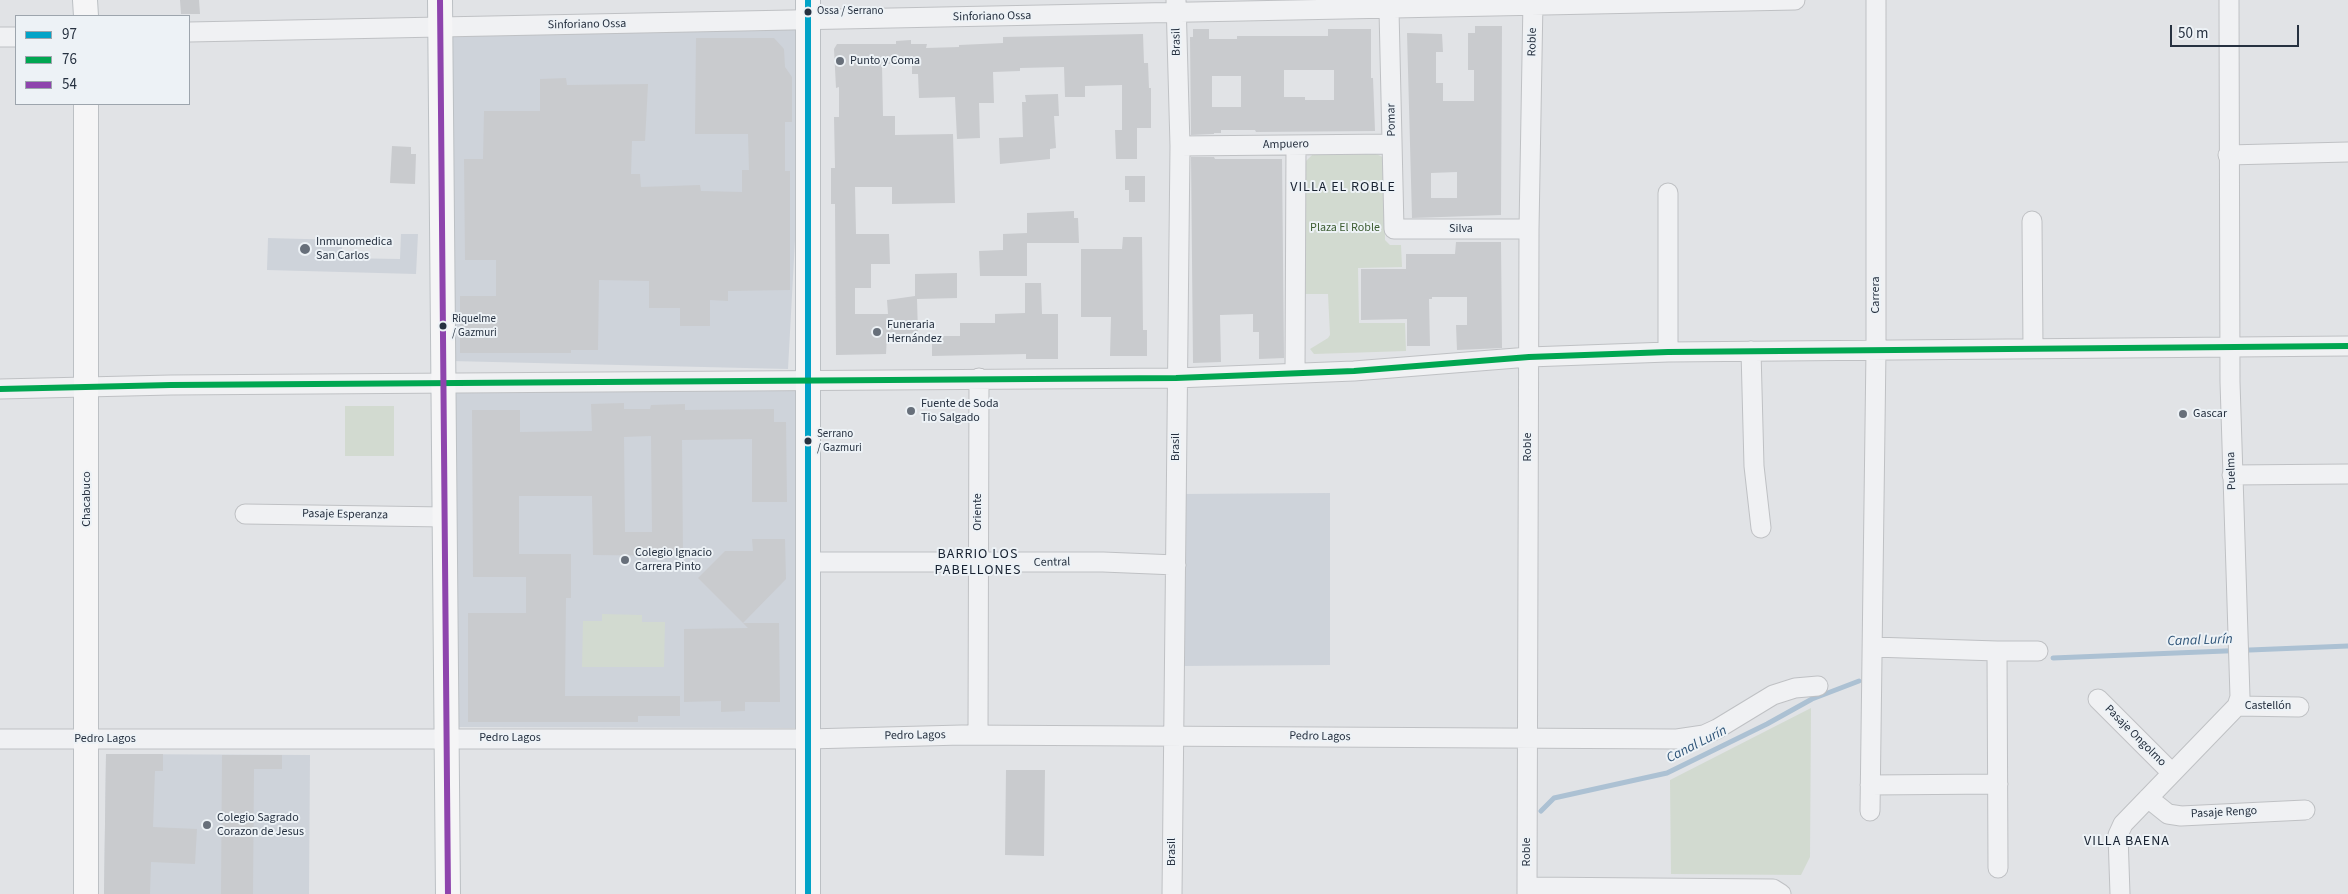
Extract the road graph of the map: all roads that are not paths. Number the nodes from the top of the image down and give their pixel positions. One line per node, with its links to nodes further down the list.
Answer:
1 (86, 0): 10 (main road)
2 (440, 0): 11 (main road)
3 (1795, 0): 6 (street, Sinforiano Ossa)
4 (1876, 0): 27 (street, Carrera)
5 (2229, 0): 20 (street, Puelma)
6 (1534, 3): 8 (street, Sinforiano Ossa); 24 (street, Roble)
7 (1176, 7): 8 (street, Sinforiano Ossa); 9 (street, Sinforiano Ossa); 18 (street, Brasil)
8 (1390, 10): 16 (street, Pomar)
9 (808, 11): 11 (street, Sinforiano Ossa); 35 (main road)
10 (86, 15)
11 (440, 27): 12 (street, Sinforiano Ossa); 36 (main road)
12 (190, 32)
13 (0, 37): 14 (street)
14 (15, 37)
15 (86, 105): 37 (main road, Chacabuco)
16 (1392, 144): 17 (street, Ampuero); 23 (street, Pomar)
17 (1296, 145): 18 (street, Ampuero); 32 (street)
18 (1180, 146): 34 (street, Brasil)
19 (2348, 152): 20 (street)
20 (2228, 155): 25 (street, Puelma)
21 (1668, 193): 30 (street)
22 (2032, 221): 28 (street)
23 (1394, 229): 24 (street, Silva)
24 (1529, 229): 31 (street, Roble)
25 (2230, 346): 26 (street); 28 (street); 40 (street, Puelma)
26 (2348, 346)
27 (1876, 349): 28 (street); 29 (street); 47 (street, Carrera)
28 (2033, 349)
29 (1751, 351): 30 (street); 43 (street)
30 (1668, 352): 31 (street)
31 (1529, 357): 32 (street); 60 (street, Roble)
32 (1295, 373): 34 (street)
33 (979, 378): 34 (street); 35 (street); 45 (street, Oriente)
34 (1176, 378): 46 (street, Brasil)
35 (808, 380): 36 (street); 44 (main road)
36 (444, 384): 37 (street); 42 (main road)
37 (86, 387): 38 (street); 58 (main road, Chacabuco)
38 (0, 389)
39 (2348, 474): 40 (street)
40 (2232, 475): 52 (street, Puelma)
41 (246, 514): 42 (street, Pasaje Esperanza)
42 (445, 517): 56 (main road)
43 (1761, 528)
44 (808, 562): 45 (street, Central); 59 (main road)
45 (978, 564): 46 (street, Central); 54 (street, Oriente)
46 (1176, 565): 55 (street, Brasil)
47 (1873, 647): 48 (street); 63 (street, Carrera)
48 (1997, 651): 49 (street); 62 (street)
49 (2038, 652)
50 (1818, 686): 60 (street, Pedro Lagos)
51 (2098, 699): 61 (street, Pasaje Ongolmo)
52 (2237, 706): 53 (street, Castellón); 61 (street)
53 (2299, 706)
54 (978, 735): 55 (street, Pedro Lagos); 59 (street, Pedro Lagos)
55 (1172, 735): 60 (street, Pedro Lagos); 74 (street, Brasil)
56 (447, 737): 58 (street, Pedro Lagos); 59 (street, Pedro Lagos); 72 (main road)
57 (0, 739): 58 (street, Pedro Lagos)
58 (88, 739): 71 (main road, Chacabuco)
59 (808, 739): 73 (main road)
60 (1526, 739): 68 (street, Roble)
61 (2172, 773): 64 (street)
62 (1998, 784): 63 (street); 67 (street)
63 (1870, 785): 66 (street, Carrera)
64 (2148, 798): 65 (street, Pasaje Rengo); 75 (street)
65 (2306, 810)
66 (1870, 812)
67 (1998, 868)
68 (1527, 890): 69 (street)
69 (1655, 891): 70 (street)
70 (1780, 893)
71 (86, 894)
72 (448, 894)
73 (808, 894)
74 (1172, 894)
75 (2120, 894)

